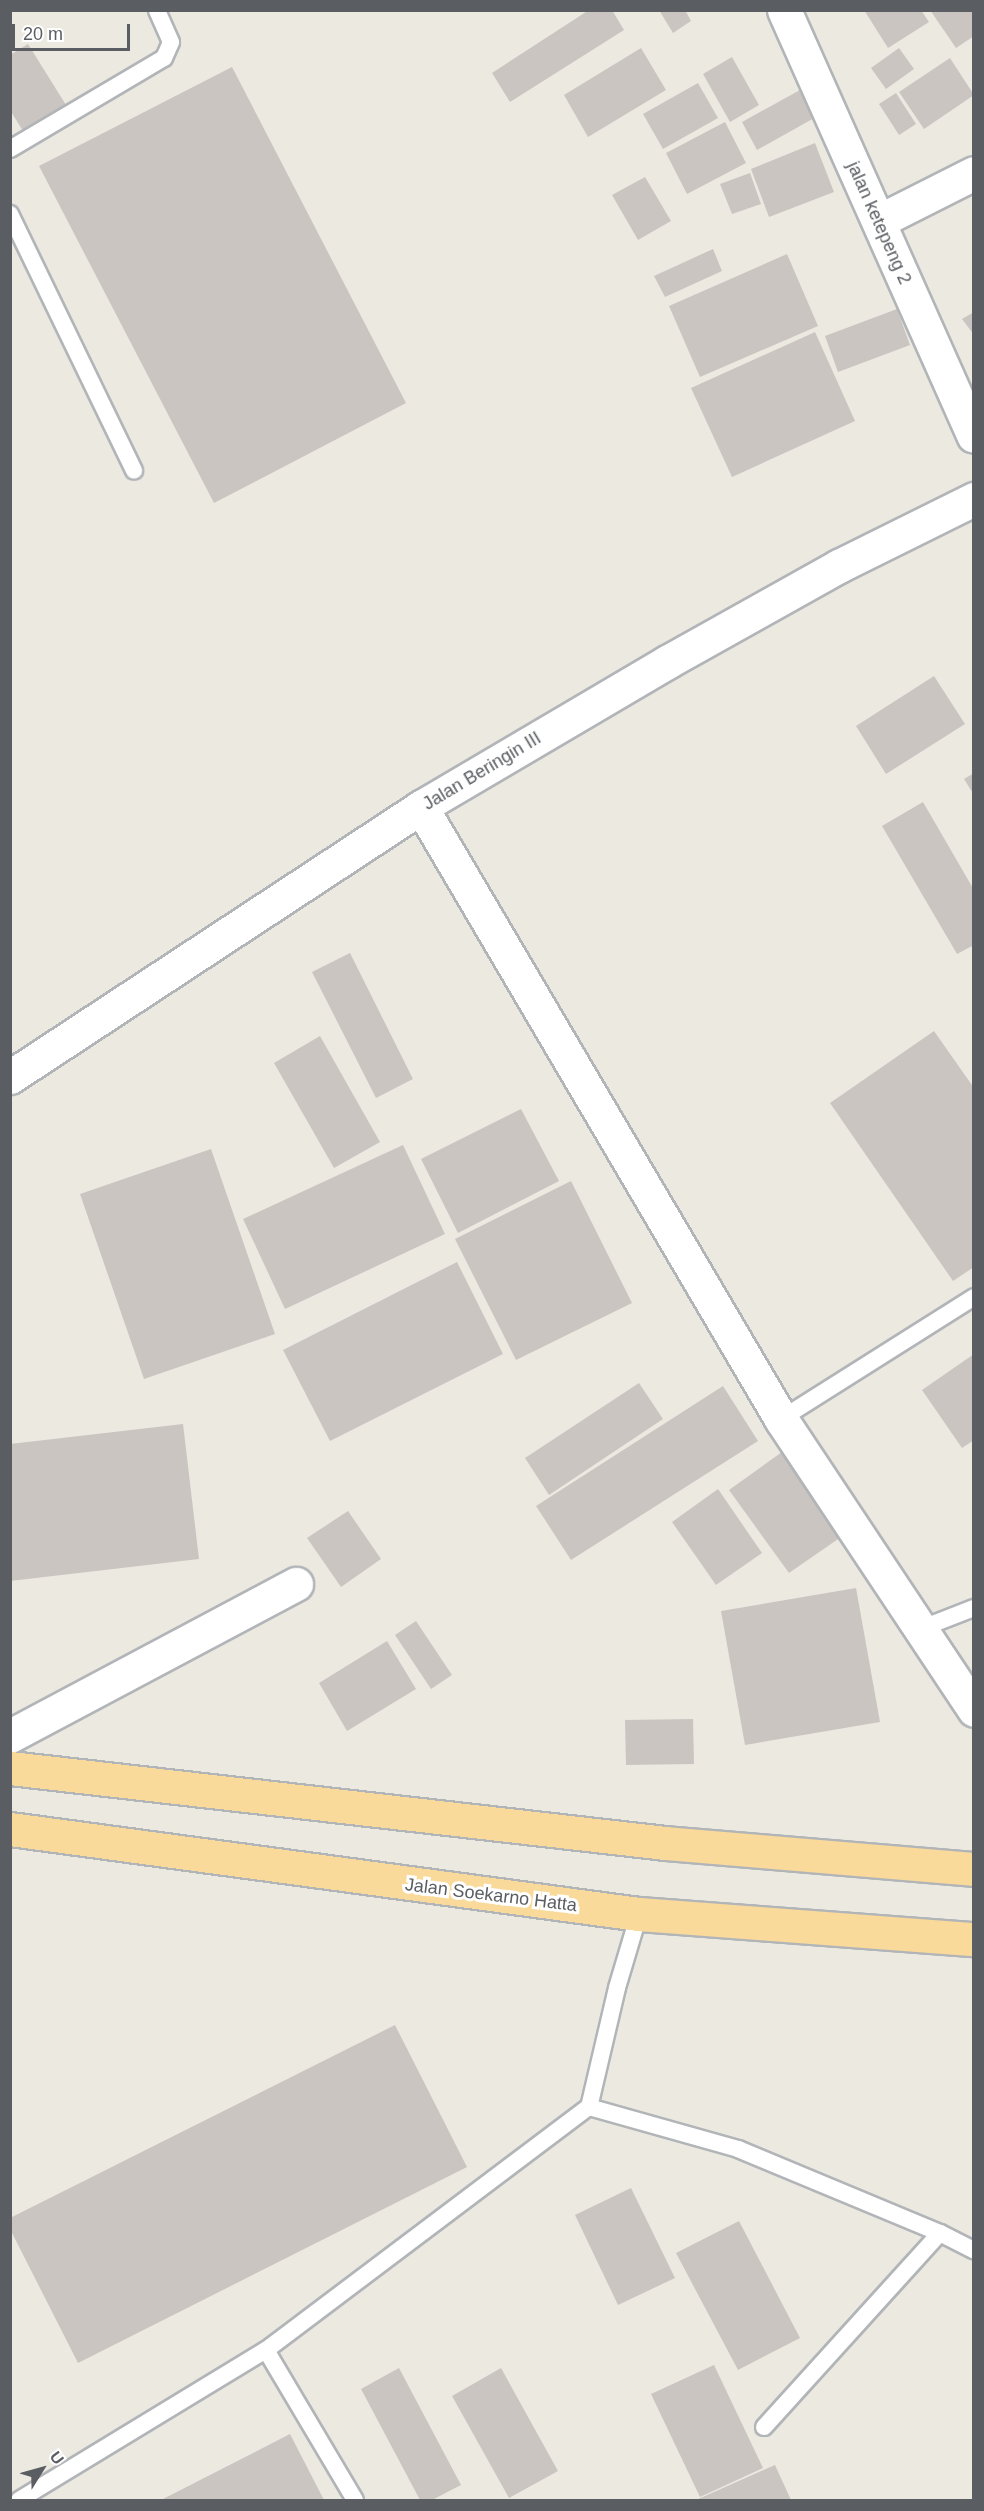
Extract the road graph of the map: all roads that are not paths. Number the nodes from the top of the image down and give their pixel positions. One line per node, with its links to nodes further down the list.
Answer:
1 (158, 10): 3 (lane)
2 (784, 10): 6 (street, jalan ketepeng 2)
3 (10, 149)
4 (974, 173): 6 (street)
5 (10, 214): 8 (lane)
6 (879, 221): 7 (street, jalan ketepeng 2)
7 (974, 436)
8 (134, 471)
9 (974, 499): 10 (street, Jalan Beringin III)
10 (421, 807): 11 (street, Jalan Beringin III); 13 (street)
11 (10, 1077)
12 (974, 1297): 13 (lane)
13 (781, 1419): 16 (street)
14 (296, 1584): 18 (street)
15 (974, 1608): 16 (lane)
16 (920, 1629): 17 (street)
17 (974, 1710)
18 (10, 1736)
19 (10, 1768): 21 (highway)
20 (10, 1829): 22 (highway, Jalan Soekarno Hatta)
21 (974, 1869)
22 (639, 1914): 23 (highway, Jalan Soekarno Hatta); 24 (lane)
23 (974, 1939)
24 (589, 2107): 25 (lane); 27 (lane)
25 (940, 2233): 26 (lane); 28 (lane)
26 (974, 2250)
27 (266, 2350): 29 (lane); 30 (lane)
28 (764, 2427)
29 (19, 2500)
30 (355, 2500)

